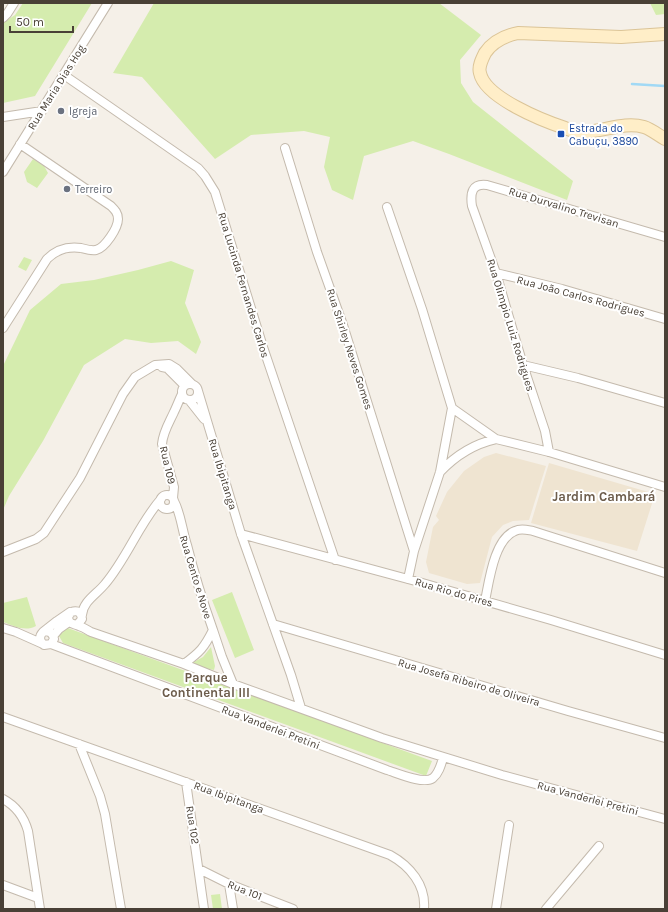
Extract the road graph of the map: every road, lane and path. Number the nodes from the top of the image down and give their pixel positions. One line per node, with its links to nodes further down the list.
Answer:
1 (108, 3): 5 (street, Rua Maria Dias Hog)
2 (13, 4): 3 (street)
3 (3, 18)
4 (665, 34): 8 (main road)
5 (64, 75): 6 (street, Rua Maria Dias Hog); 36 (street, Rua Lucinda Fernandes Carlos)
6 (42, 111): 7 (street); 9 (street, Rua Maria Dias Hog)
7 (3, 117)
8 (665, 139)
9 (20, 144): 11 (street, Rua Maria Dias Hog); 17 (street)
10 (285, 148): 34 (street, Rua Shirley Neves Gomes)
11 (3, 172)
12 (471, 198): 14 (street, Rua Durvalino Trevisan); 15 (street, Rua Olimpio Luiz Rodrigues)
13 (387, 207): 23 (street)
14 (665, 237)
15 (496, 273): 16 (street, Rua João Carlos Rodrigues); 18 (street, Rua Olimpio Luiz Rodrigues)
16 (665, 319)
17 (3, 328)
18 (523, 365): 22 (street); 26 (street, Rua Olimpio Luiz Rodrigues)
19 (188, 385): 20 (street); 21 (street); 35 (street)
20 (198, 391): 21 (street); 24 (street, Rua Ibipitanga)
21 (186, 398): 24 (street, Rua Ibipitanga); 29 (street, Rua 109)
22 (665, 403)
23 (452, 408): 25 (street); 27 (street)
24 (207, 422): 33 (street, Rua Ibipitanga)
25 (496, 439): 26 (street); 27 (street)
26 (550, 452): 28 (street)
27 (440, 472): 34 (street)
28 (665, 487)
29 (168, 498): 30 (street); 30 (street); 31 (street); 32 (street, Rua 109)
30 (168, 509): 31 (street); 32 (street)
31 (147, 519): 40 (street)
32 (181, 526): 43 (street, Rua Cento e Nove)
33 (241, 534): 36 (street, Rua Rio do Pires); 41 (street, Rua Ibipitanga)
34 (414, 551): 38 (street)
35 (3, 552)
36 (335, 560): 38 (street, Rua Rio do Pires)
37 (665, 573): 39 (street)
38 (408, 579): 39 (street, Rua Rio do Pires)
39 (485, 601): 47 (street, Rua Rio do Pires)
40 (76, 617): 45 (street); 46 (street); 48 (street, Rua Vanderlei Pretini)
41 (273, 624): 50 (street, Rua Ibipitanga); 52 (street, Rua Josefa Ribeiro de Oliveira)
42 (3, 628): 44 (street)
43 (213, 630): 48 (street, Rua Cento e Nove); 49 (street)
44 (16, 632): 45 (street); 46 (street)
45 (42, 633): 46 (street); 46 (street)
46 (50, 641): 54 (street, Rua Vanderlei Pretini)
47 (665, 655)
48 (184, 664): 49 (street, Rua Vanderlei Pretini)
49 (233, 684): 50 (street, Rua Vanderlei Pretini)
50 (301, 708): 54 (street, Rua Vanderlei Pretini)
51 (3, 717): 53 (street, Rua Ibipitanga)
52 (665, 738)
53 (79, 744): 55 (street, Rua Ibipitanga); 65 (street)
54 (443, 758): 57 (street, Rua Vanderlei Pretini)
55 (186, 782): 60 (street, Rua 102); 69 (street, Rua Ibipitanga)
56 (3, 799): 63 (street)
57 (665, 820)
58 (509, 825): 70 (street)
59 (599, 846): 71 (street)
60 (199, 869): 61 (street, Rua 101); 66 (street, Rua 102)
61 (229, 884): 67 (street); 68 (street, Rua 101)
62 (3, 885): 63 (street)
63 (38, 898): 64 (street)
64 (40, 909)
65 (121, 909)
66 (204, 909)
67 (233, 909)
68 (293, 909)
69 (424, 909)
70 (496, 909)
71 (546, 909)

